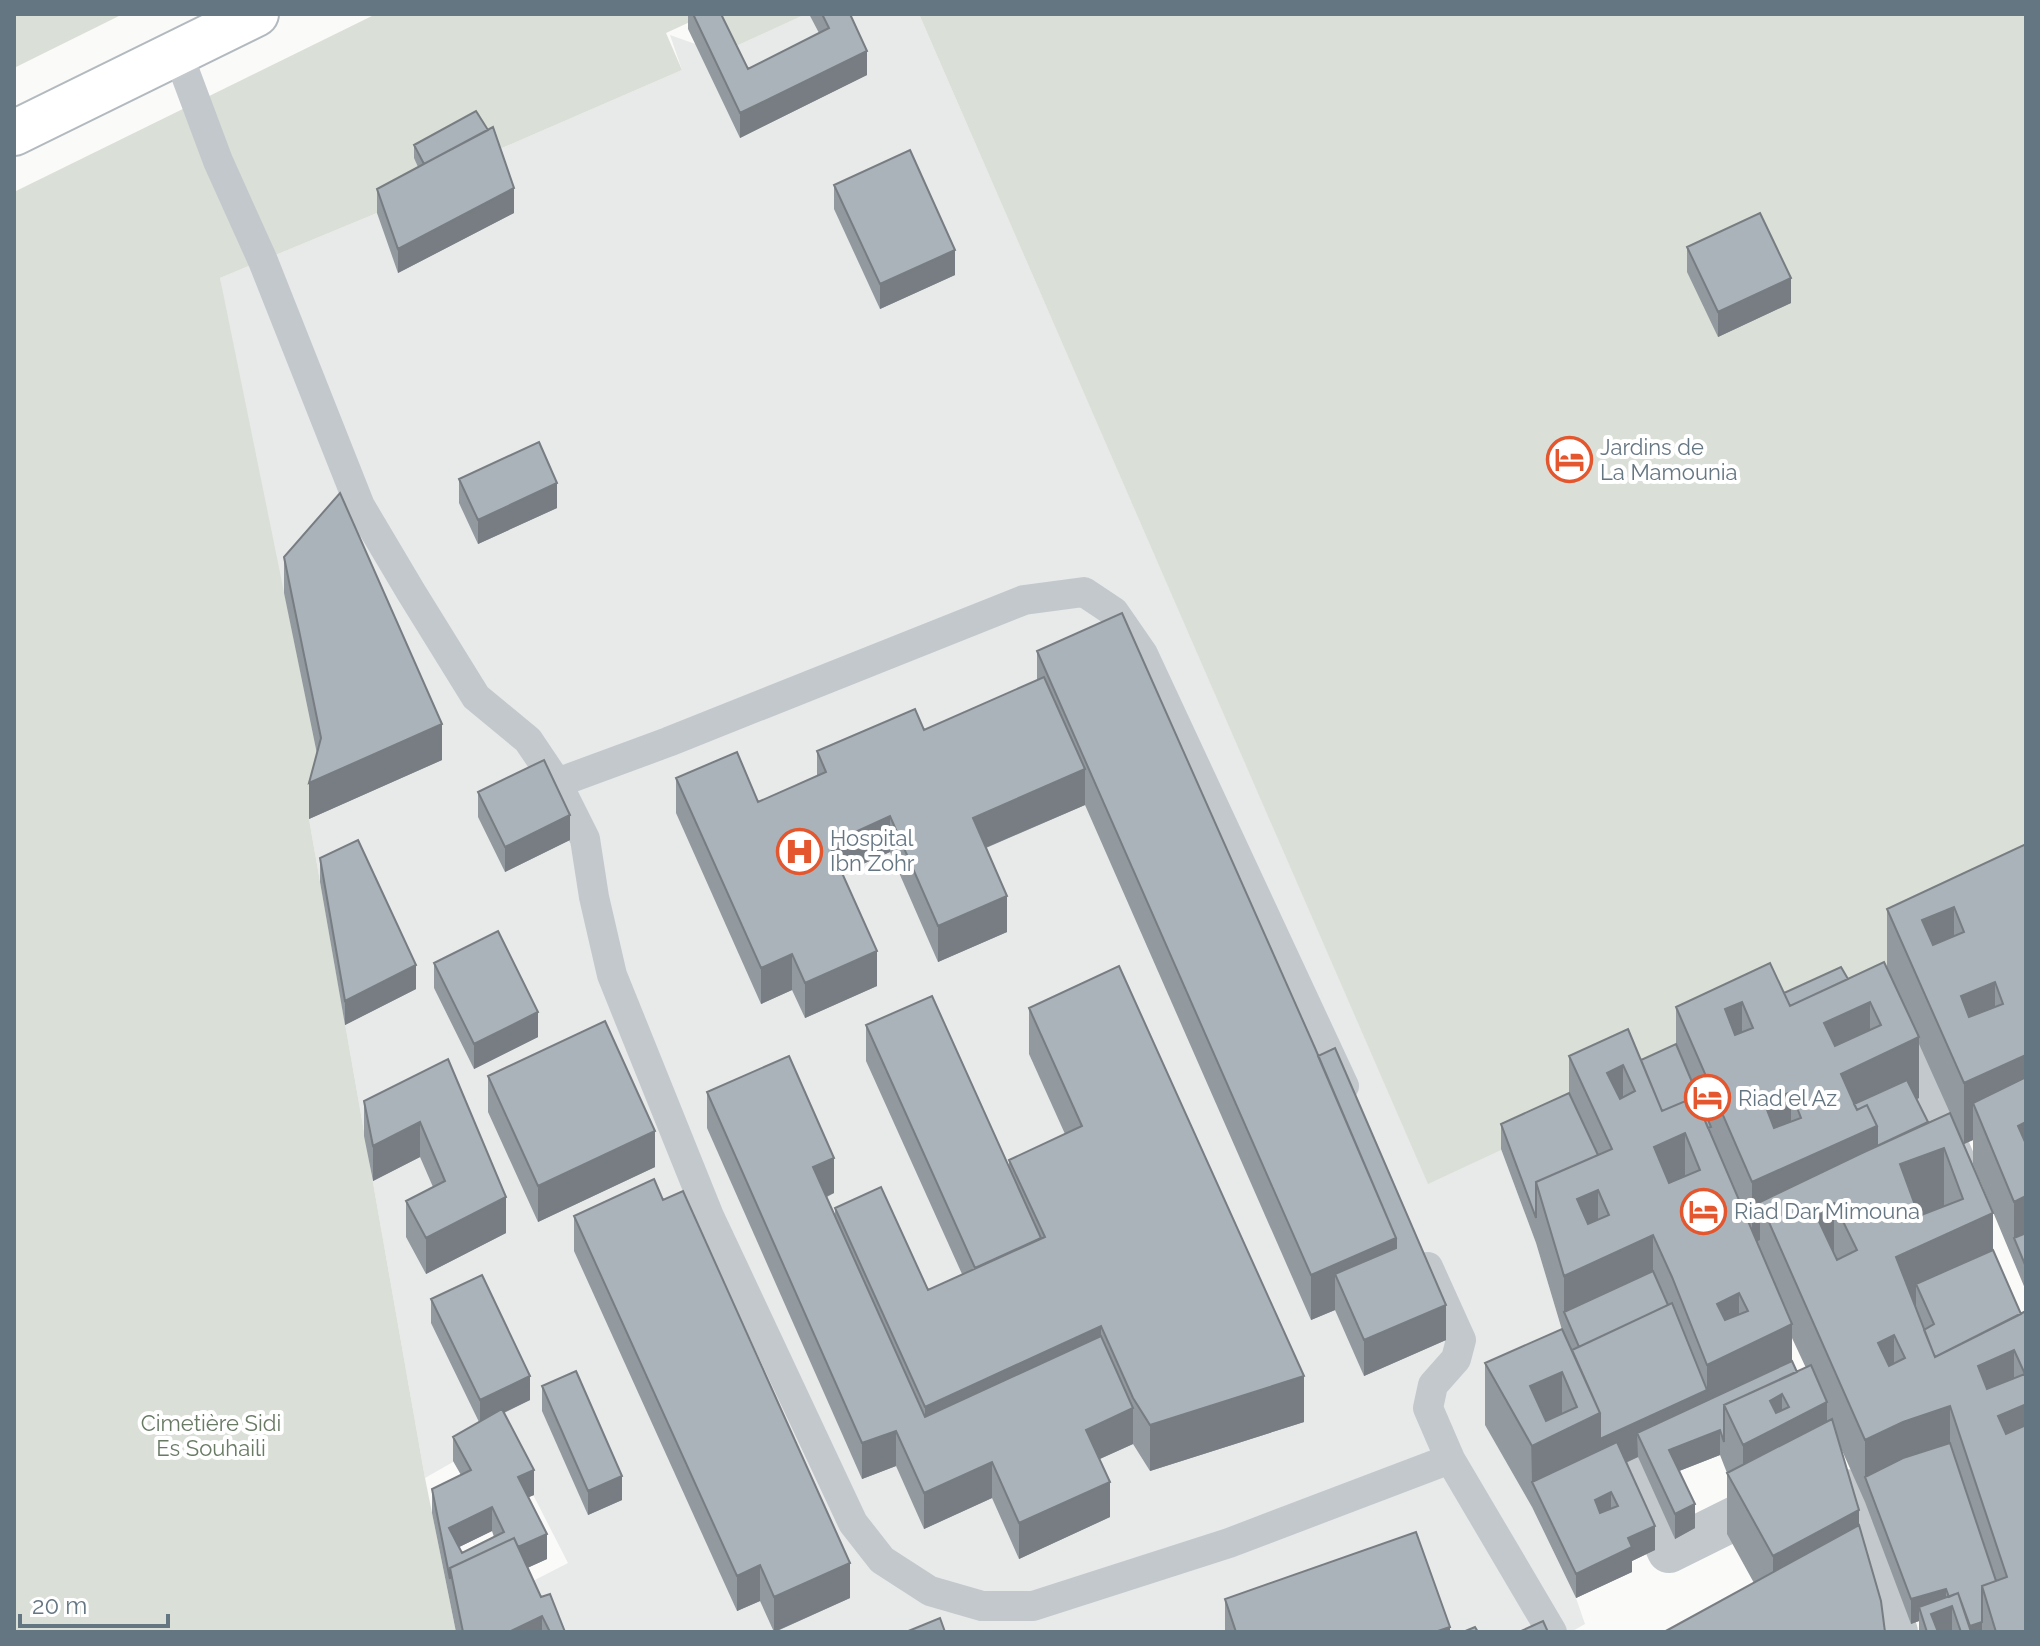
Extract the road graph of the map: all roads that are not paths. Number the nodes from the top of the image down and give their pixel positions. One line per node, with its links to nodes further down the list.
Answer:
1 (256, 14): 2 (main road)
2 (178, 54): 3 (main road); 4 (lane)
3 (14, 133)
4 (557, 783): 6 (lane); 11 (lane)
5 (1898, 1030): 7 (street)
6 (1358, 1117)
7 (1970, 1160): 8 (street); 9 (street)
8 (1916, 1184)
9 (1973, 1208)
10 (1419, 1247): 11 (lane)
11 (1450, 1459): 13 (lane)
12 (1632, 1471): 14 (street)
13 (1552, 1632)
14 (1896, 1632)

